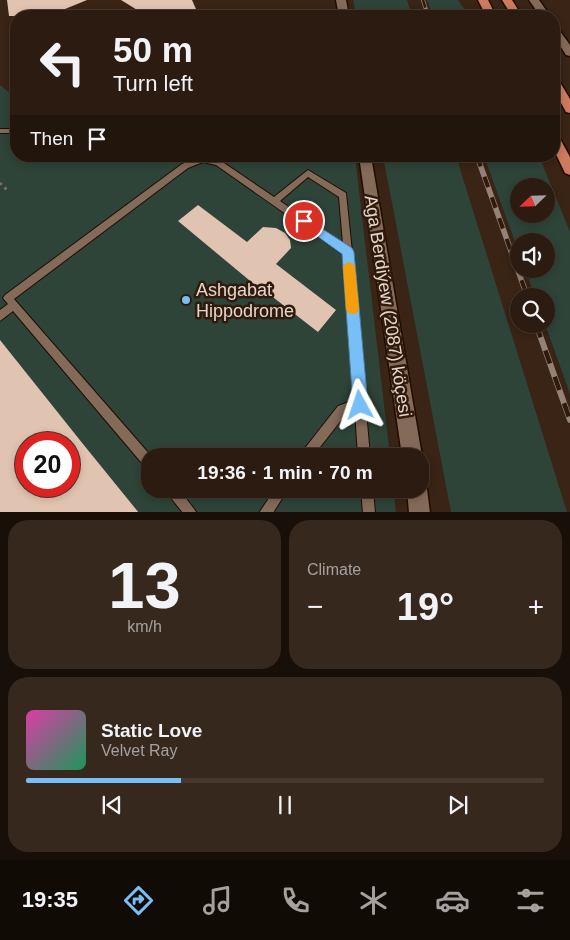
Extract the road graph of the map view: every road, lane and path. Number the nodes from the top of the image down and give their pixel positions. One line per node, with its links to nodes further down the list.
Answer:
1 (560, 42): 2 (street)
2 (570, 53)
3 (560, 92): 4 (highway)
4 (570, 109)
5 (560, 150): 9 (highway)
6 (192, 162): 14 (lane)
7 (215, 162): 12 (lane)
8 (366, 162): 19 (street, Aga Berdiýew (2087) köçesi)
9 (570, 170)
10 (0, 183): 11 (path)
11 (8, 191)
12 (274, 201): 13 (lane); 13 (lane)
13 (348, 252): 16 (lane)
14 (14, 305): 15 (lane); 20 (lane)
15 (0, 316)
16 (360, 405): 17 (lane); 18 (lane)
17 (312, 448)
18 (363, 448)
19 (411, 448)
20 (141, 453)
21 (179, 498): 25 (lane)
22 (275, 498): 26 (lane)
23 (368, 498): 27 (lane)
24 (418, 498): 28 (street)
25 (191, 512)
26 (265, 512)
27 (369, 512)
28 (420, 512)

